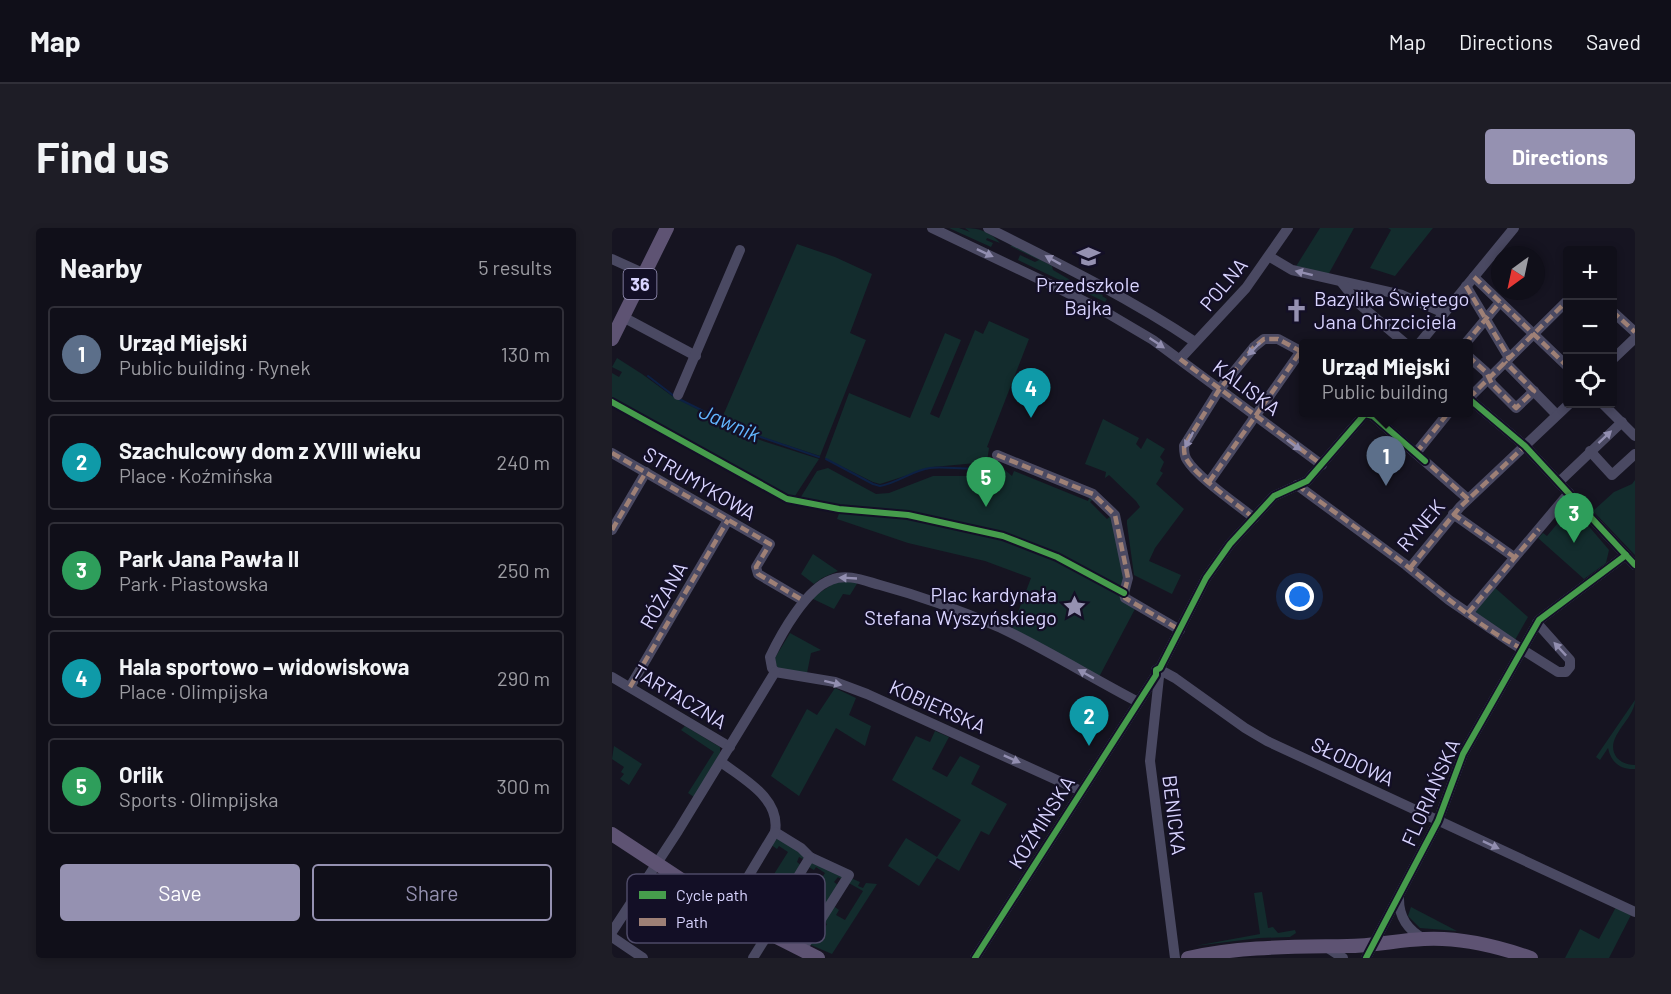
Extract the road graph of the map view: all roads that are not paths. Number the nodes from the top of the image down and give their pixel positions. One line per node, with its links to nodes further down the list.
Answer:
1 (667, 228): 9 (main road, 36)
2 (932, 228): 30 (street, KALISKA, one-way to 30)
3 (988, 228): 25 (street, one-way to 3)
4 (1288, 228): 7 (street, POLNA)
5 (1514, 228): 10 (street)
6 (740, 250): 28 (street)
7 (1270, 257): 11 (street, one-way to 7); 25 (street, POLNA)
8 (612, 260): 9 (street)
9 (645, 274): 16 (main road, 36)
10 (1470, 282): 12 (street); 14 (street); 17 (street)
11 (1341, 283): 14 (street); 22 (street)
12 (1500, 302): 17 (street); 19 (street)
13 (1563, 305): 19 (street)
14 (1444, 313): 23 (street)
15 (1617, 316): 18 (street)
16 (623, 317): 21 (main road, 36); 28 (street)
17 (1485, 320): 24 (street); 33 (street)
18 (1635, 332)
19 (1534, 333): 31 (street); 33 (street)
20 (1635, 338): 27 (street)
21 (612, 339)
22 (1400, 339)
23 (1423, 339)
24 (1469, 339)
25 (1195, 342): 30 (street, POLNA)
26 (1299, 349): 35 (street, one-way to 35)
27 (1617, 355)
28 (696, 356): 38 (street)
29 (1299, 356): 43 (street)
30 (1180, 359): 35 (street, KALISKA)
31 (1563, 359)
32 (1473, 360): 34 (street)
33 (1507, 360): 34 (street); 36 (street)
34 (1489, 378): 36 (street); 37 (street)
35 (1219, 390): 43 (street, KALISKA); 57 (street, one-way to 57)
36 (1534, 391): 42 (street)
37 (1473, 394)
38 (678, 395)
39 (1473, 401): 49 (street)
40 (1565, 408): 49 (street)
41 (1607, 408): 47 (street)
42 (1554, 412)
43 (1254, 416): 55 (street, KALISKA, one-way to 55); 57 (street)
44 (1362, 417): 55 (street, RYNEK)
45 (1374, 417): 52 (street, RYNEK)
46 (1445, 417): 52 (street)
47 (1622, 422): 48 (street); 50 (street, one-way to 47)
48 (1635, 436)
49 (1525, 446): 58 (street); 61 (street)
50 (1590, 451): 53 (street); 58 (street)
51 (612, 453): 56 (street, STRUMYKOWA)
52 (1416, 453): 61 (street, RYNEK)
53 (1635, 454)
54 (997, 455): 73 (street)
55 (1322, 465): 59 (street, RYNEK)
56 (646, 472): 64 (street, STRUMYKOWA); 65 (street)
57 (1209, 482): 63 (street)
58 (1559, 482): 60 (street)
59 (1297, 485): 63 (street, KOŹMIŃSKA); 69 (street, RYNEK)
60 (1569, 493): 66 (street); 67 (street)
61 (1468, 499): 62 (street, RYNEK)
62 (1453, 514): 67 (street); 69 (street, RYNEK)
63 (1254, 518): 73 (street, KOŹMIŃSKA)
64 (728, 520): 70 (street, STRUMYKOWA); 78 (street, RÓŻANA)
65 (612, 530)
66 (1626, 555): 68 (street); 72 (street, FLORIAŃSKA)
67 (1514, 557): 71 (street)
68 (1635, 565)
69 (1410, 568): 71 (street)
70 (804, 601): 75 (street); 79 (street, one-way to 70)
71 (1468, 613): 74 (street)
72 (1537, 623): 74 (street, FLORIAŃSKA); 74 (street, one-way to 72)
73 (1181, 628): 76 (street, KOŹMIŃSKA)
74 (1522, 652): 83 (street, FLORIAŃSKA)
75 (775, 672): 80 (street); 82 (street, KOBIERSKA, one-way to 82)
76 (1160, 673): 79 (street, KOŹMIŃSKA); 83 (street, SŁODOWA); 109 (street, BENICKA)
77 (612, 677): 78 (street, TARTACZNA)
78 (630, 687): 80 (street, TARTACZNA)
79 (1137, 702): 82 (street, KOŹMIŃSKA)
80 (730, 747): 81 (street)
81 (721, 762): 84 (street); 87 (street)
82 (1081, 791): 108 (street, KOŹMIŃSKA)
83 (1438, 821): 92 (street, FLORIAŃSKA); 94 (street, SŁODOWA, one-way to 94)
84 (775, 832): 86 (street); 90 (street)
85 (612, 834): 87 (main road)
86 (810, 857): 91 (street); 95 (street)
87 (657, 864): 88 (street); 89 (main road)
88 (650, 874)
89 (672, 874)
90 (750, 874)
91 (800, 874)
92 (1399, 899): 98 (street); 102 (street, FLORIAŃSKA)
93 (627, 909): 96 (street)
94 (1635, 912)
95 (825, 913)
96 (612, 932)
97 (612, 937): 105 (street)
98 (1424, 939): 102 (main road); 113 (main road)
99 (762, 943): 106 (street)
100 (785, 943): 104 (main road)
101 (806, 943): 104 (street)
102 (1374, 945): 103 (main road); 112 (street, FLORIAŃSKA)
103 (1325, 946): 110 (main road); 111 (street)
104 (801, 951): 107 (main road)
105 (643, 958)
106 (753, 958)
107 (818, 958)
108 (975, 958)
109 (1175, 958)
110 (1188, 958)
111 (1343, 958)
112 (1366, 958)
113 (1531, 958)

